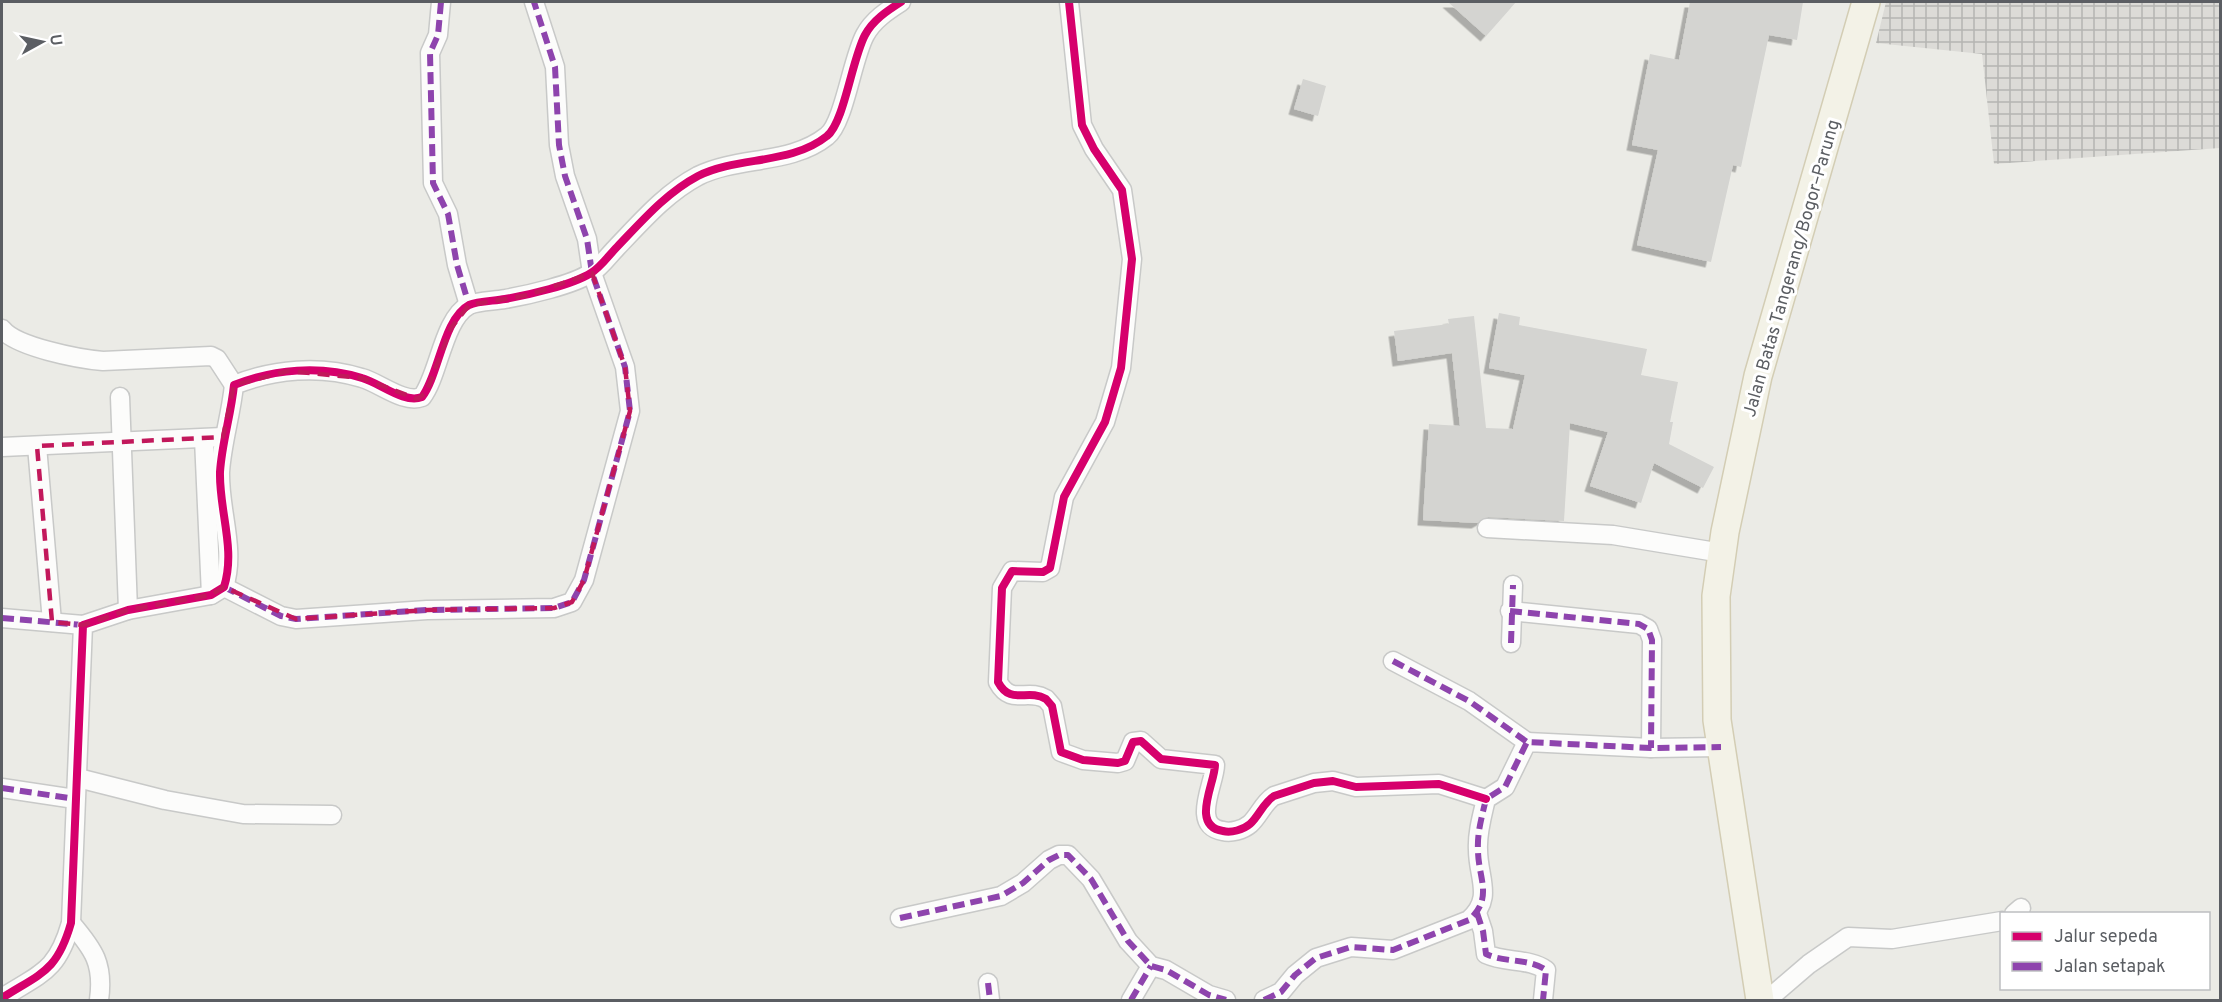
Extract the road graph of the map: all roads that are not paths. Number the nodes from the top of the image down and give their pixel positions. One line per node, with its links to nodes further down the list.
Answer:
1 (441, 2): 7 (street)
2 (534, 2): 6 (street)
3 (901, 2): 6 (street)
4 (1070, 2): 32 (street)
5 (1866, 2): 16 (main road, Jalan Batas Tangerang/Bogor–Parung)
6 (592, 273): 7 (street); 18 (street)
7 (469, 305): 9 (street)
8 (2, 329): 9 (street)
9 (234, 385): 11 (street)
10 (120, 397): 12 (street)
11 (214, 438): 12 (street); 18 (street)
12 (123, 441): 13 (street); 19 (street)
13 (37, 446): 14 (street); 22 (street)
14 (2, 447)
15 (1487, 528): 16 (street)
16 (1722, 553): 28 (main road, Jalan Batas Tangerang/Bogor–Parung)
17 (1513, 585): 20 (street)
18 (218, 591): 19 (street)
19 (128, 610): 23 (street)
20 (1510, 611): 24 (street); 27 (street)
21 (2, 618): 22 (street)
22 (52, 622): 23 (street)
23 (83, 625): 29 (street)
24 (1510, 643)
25 (1393, 661): 26 (street)
26 (1527, 742): 27 (street); 32 (street)
27 (1651, 747): 28 (street)
28 (1721, 747): 45 (main road, Jalan Batas Tangerang/Bogor–Parung)
29 (78, 777): 31 (street); 33 (street)
30 (2, 788): 31 (street)
31 (75, 799): 37 (street)
32 (1486, 799): 34 (street)
33 (332, 816)
34 (1477, 913): 43 (street); 44 (street)
35 (900, 918): 38 (street)
36 (2000, 921): 46 (street)
37 (71, 923): 39 (street); 40 (street)
38 (1151, 966): 41 (street); 42 (street)
39 (2, 998)
40 (99, 1000)
41 (1131, 1000)
42 (1226, 1000)
43 (1264, 1000)
44 (1543, 1000)
45 (1760, 1000)
46 (1767, 1000)

